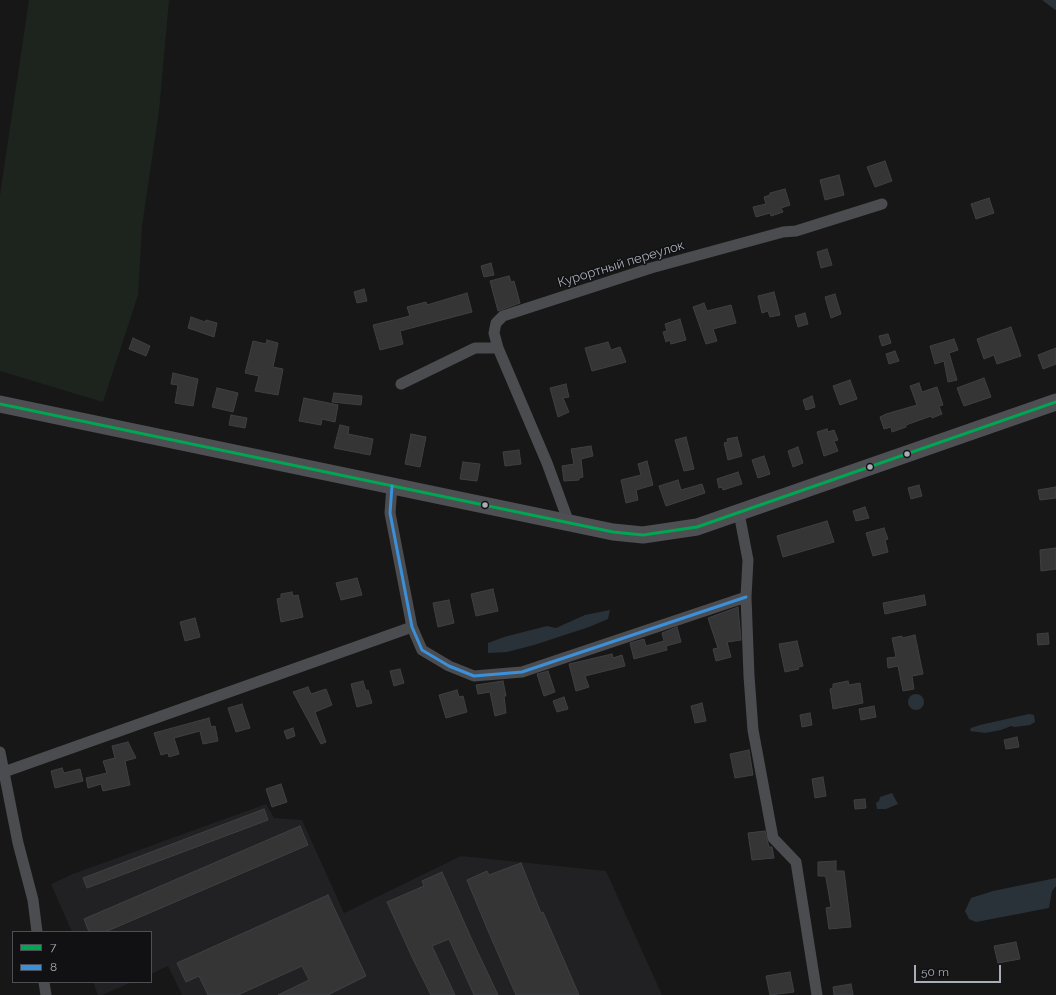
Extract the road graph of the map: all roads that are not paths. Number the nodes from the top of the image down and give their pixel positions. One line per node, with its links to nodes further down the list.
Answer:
1 (882, 204): 2 (street, Курортный переулок)
2 (498, 348): 3 (street); 8 (street, Курортный переулок)
3 (401, 384)
4 (1056, 402): 7 (main road)
5 (0, 404): 6 (main road)
6 (392, 486): 8 (main road); 10 (street)
7 (739, 513): 8 (main road); 9 (street)
8 (569, 523)
9 (746, 597): 10 (street); 16 (street)
10 (412, 627): 12 (street)
11 (0, 752): 12 (street)
12 (4, 772): 13 (street)
13 (37, 931)
14 (44, 983): 15 (street)
15 (46, 995)
16 (817, 995)

